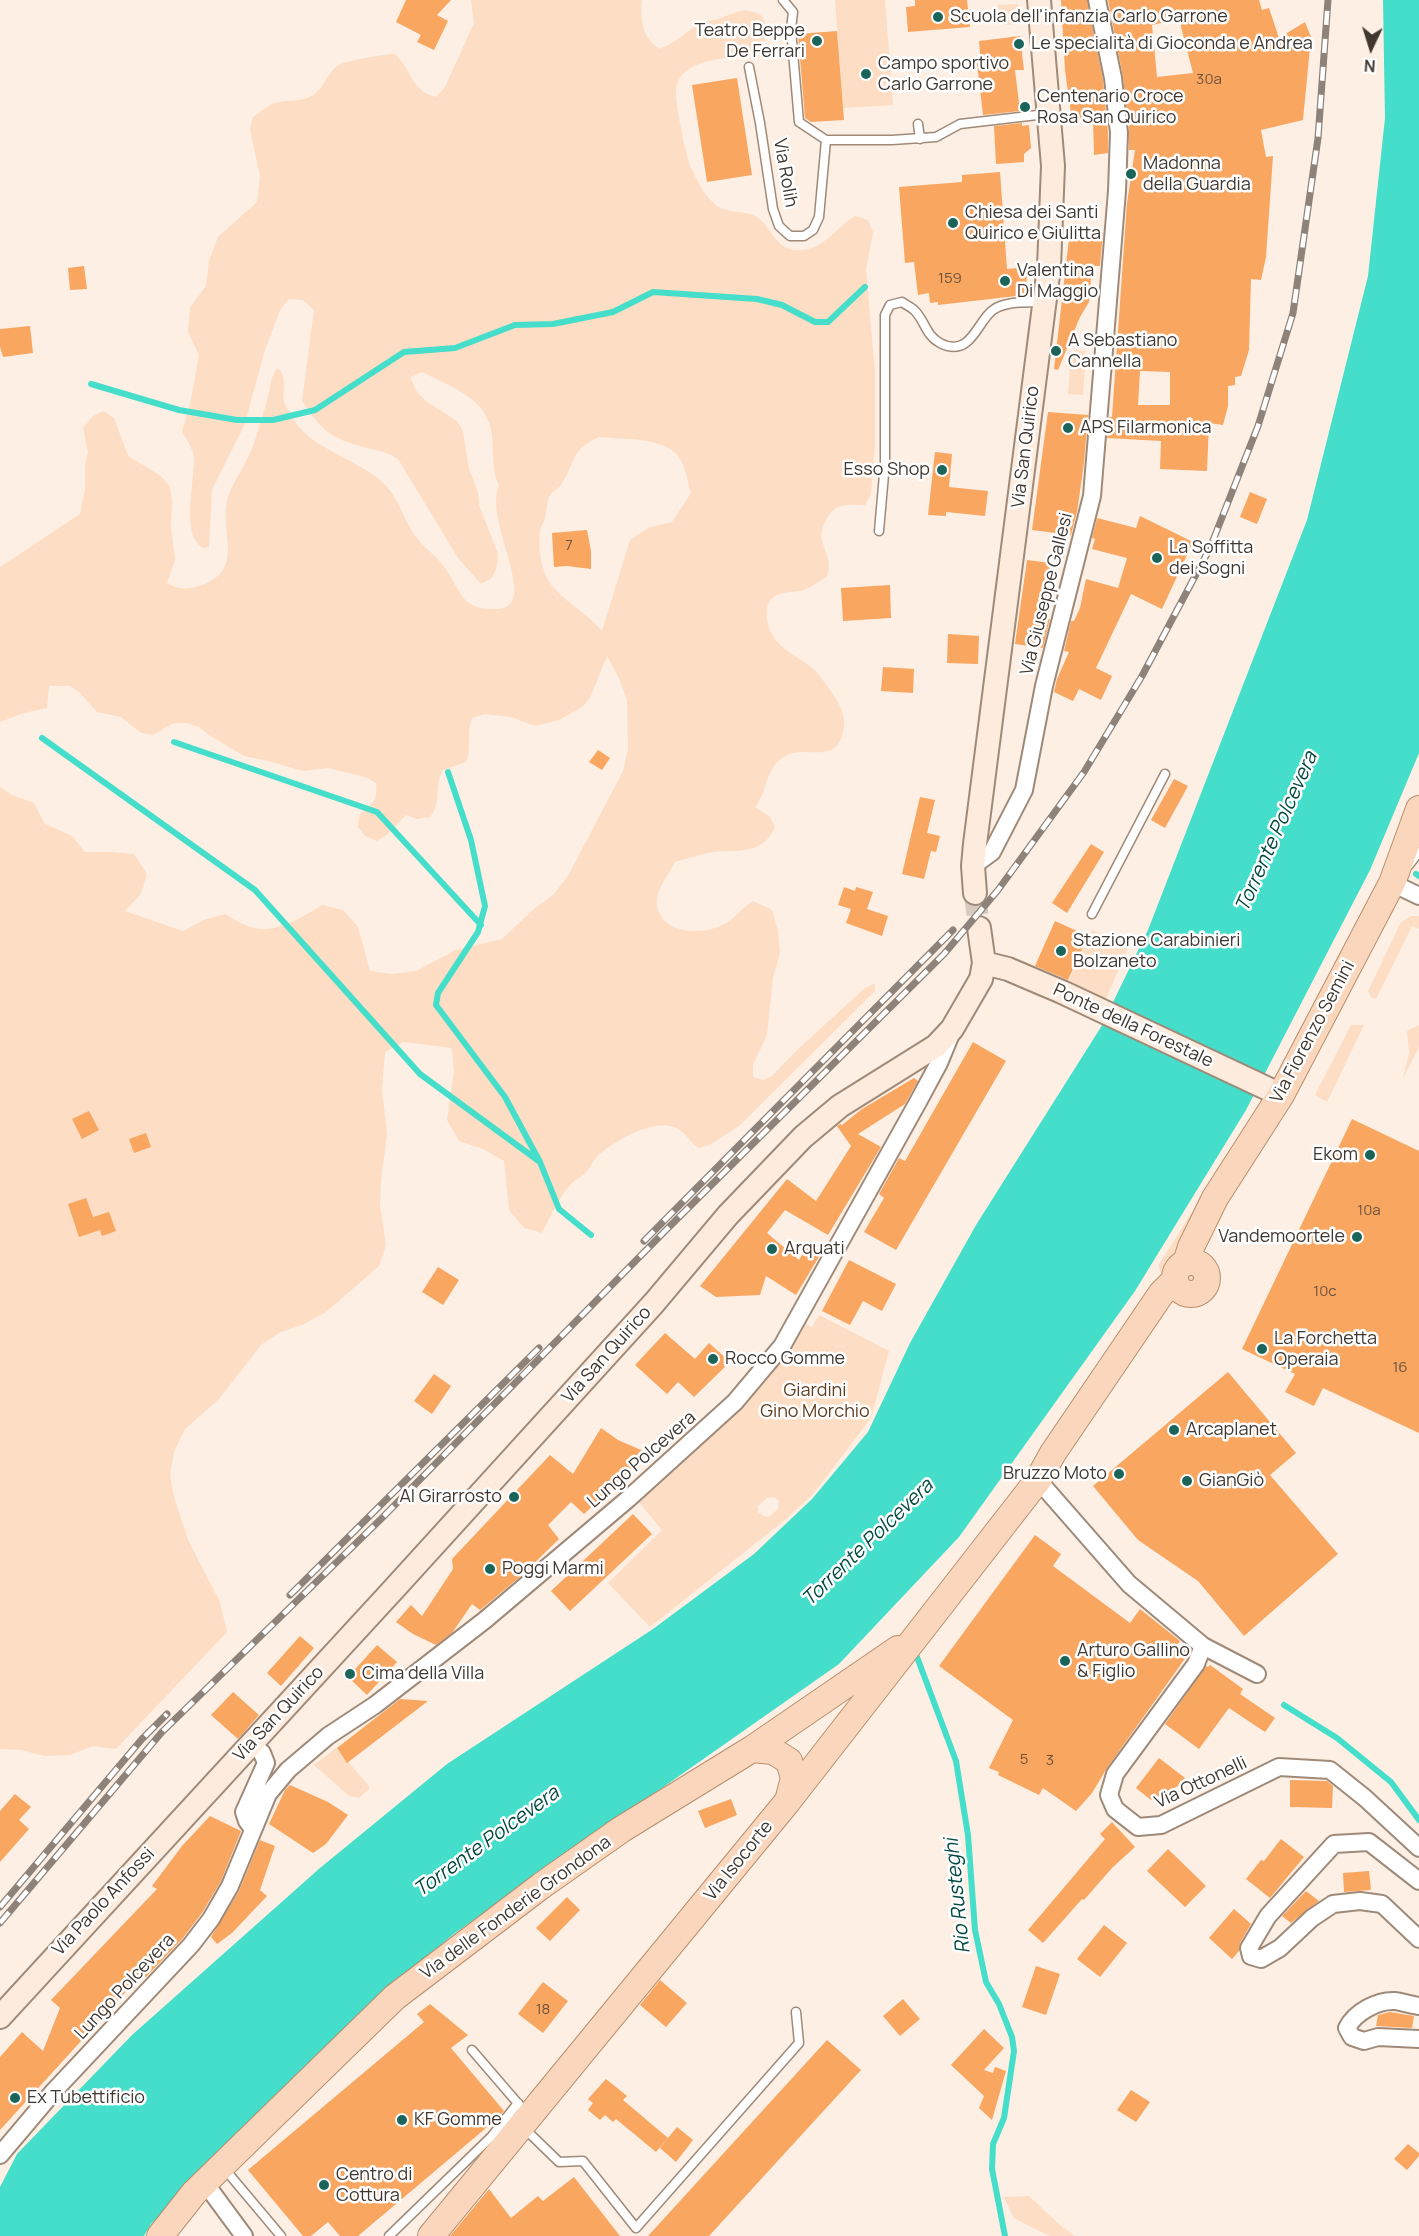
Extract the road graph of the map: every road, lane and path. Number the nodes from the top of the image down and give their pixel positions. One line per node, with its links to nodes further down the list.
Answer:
1 (783, 0): 8 (lane, Via Rolih)
2 (1039, 0): 5 (main road, Via San Quirico)
3 (1097, 0): 14 (street, Via Giuseppe Gallesi)
4 (749, 67): 8 (lane, Via Rolih)
5 (1049, 114): 7 (lane); 9 (main road, Via San Quirico)
6 (918, 124): 7 (lane)
7 (920, 139): 8 (lane)
8 (826, 140)
9 (1046, 302): 10 (lane); 14 (main road, Via San Quirico)
10 (879, 531)
11 (1165, 774): 18 (lane)
12 (1419, 809): 15 (main road, Via Fiorenzo Semini)
13 (1419, 852): 15 (lane)
14 (973, 866): 16 (main road, Via San Quirico)
15 (1392, 884): 17 (street); 22 (main road, Via Fiorenzo Semini)
16 (975, 892)
17 (1419, 896)
18 (1092, 914)
19 (980, 928): 20 (main road, Via San Quirico)
20 (984, 963): 21 (main road, Via San Quirico); 22 (main road, Ponte della Forestale)
21 (952, 1029): 27 (main road, Via San Quirico); 31 (street, Lungo Polcevera)
22 (1270, 1090): 23 (main road, Via Fiorenzo Semini)
23 (1038, 1480): 24 (main road, Via Isocorte); 25 (street)
24 (918, 1636): 28 (main road, Via delle Fonderie Grondona); 30 (main road, Via Isocorte)
25 (1203, 1646): 26 (street); 32 (street, Via Ottonelli)
26 (1257, 1674)
27 (251, 1743): 29 (main road, Via San Quirico); 31 (street)
28 (752, 1749): 30 (main road); 42 (main road, Via delle Fonderie Grondona)
29 (209, 1788): 37 (main road, Via Paolo Anfossi)
30 (788, 1801): 40 (main road, Via Isocorte)
31 (253, 1828): 41 (street, Lungo Polcevera)
32 (1419, 1848)
33 (1419, 1881): 34 (street)
34 (1419, 1938)
35 (1419, 2006): 38 (street)
36 (796, 2012): 40 (lane)
37 (0, 2017)
38 (1419, 2039)
39 (472, 2050): 40 (lane)
40 (522, 2115): 46 (lane); 47 (main road, Via Isocorte)
41 (0, 2155)
42 (214, 2175): 43 (main road, Via delle Fonderie Grondona); 44 (street); 45 (lane)
43 (160, 2236)
44 (244, 2236)
45 (280, 2236)
46 (389, 2236)
47 (431, 2236)

